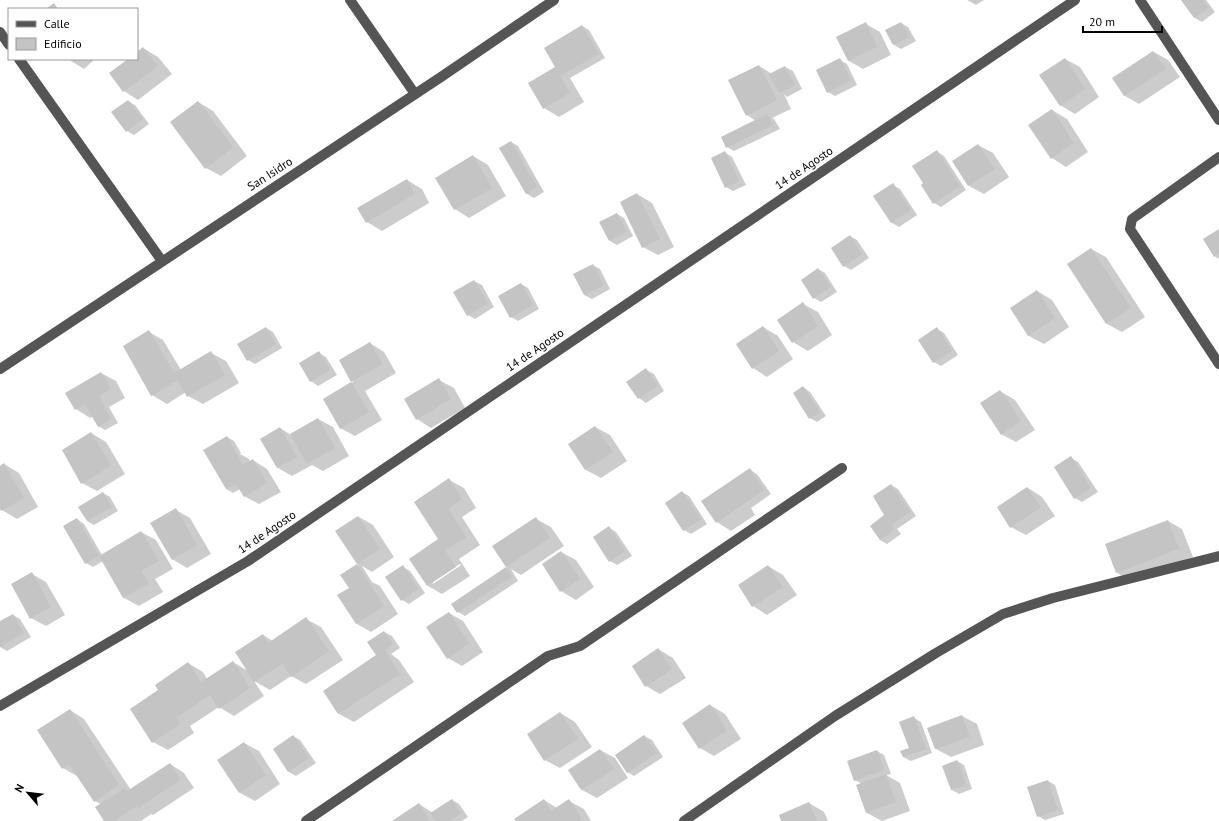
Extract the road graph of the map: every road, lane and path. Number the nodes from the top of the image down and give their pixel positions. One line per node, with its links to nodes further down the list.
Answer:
1 (350, 0): 8 (street)
2 (554, 0): 8 (street, San Isidro)
3 (1076, 0): 16 (street, 14 de Agosto)
4 (1140, 0): 9 (street)
5 (0, 32): 6 (street)
6 (8, 44)
7 (20, 60): 11 (street)
8 (415, 94): 11 (street, San Isidro)
9 (1219, 120)
10 (1219, 157): 12 (street)
11 (162, 261): 13 (street, San Isidro)
12 (1219, 364)
13 (0, 369)
14 (842, 468): 17 (street)
15 (1219, 556): 18 (street)
16 (0, 706)
17 (306, 821)
18 (684, 821)

